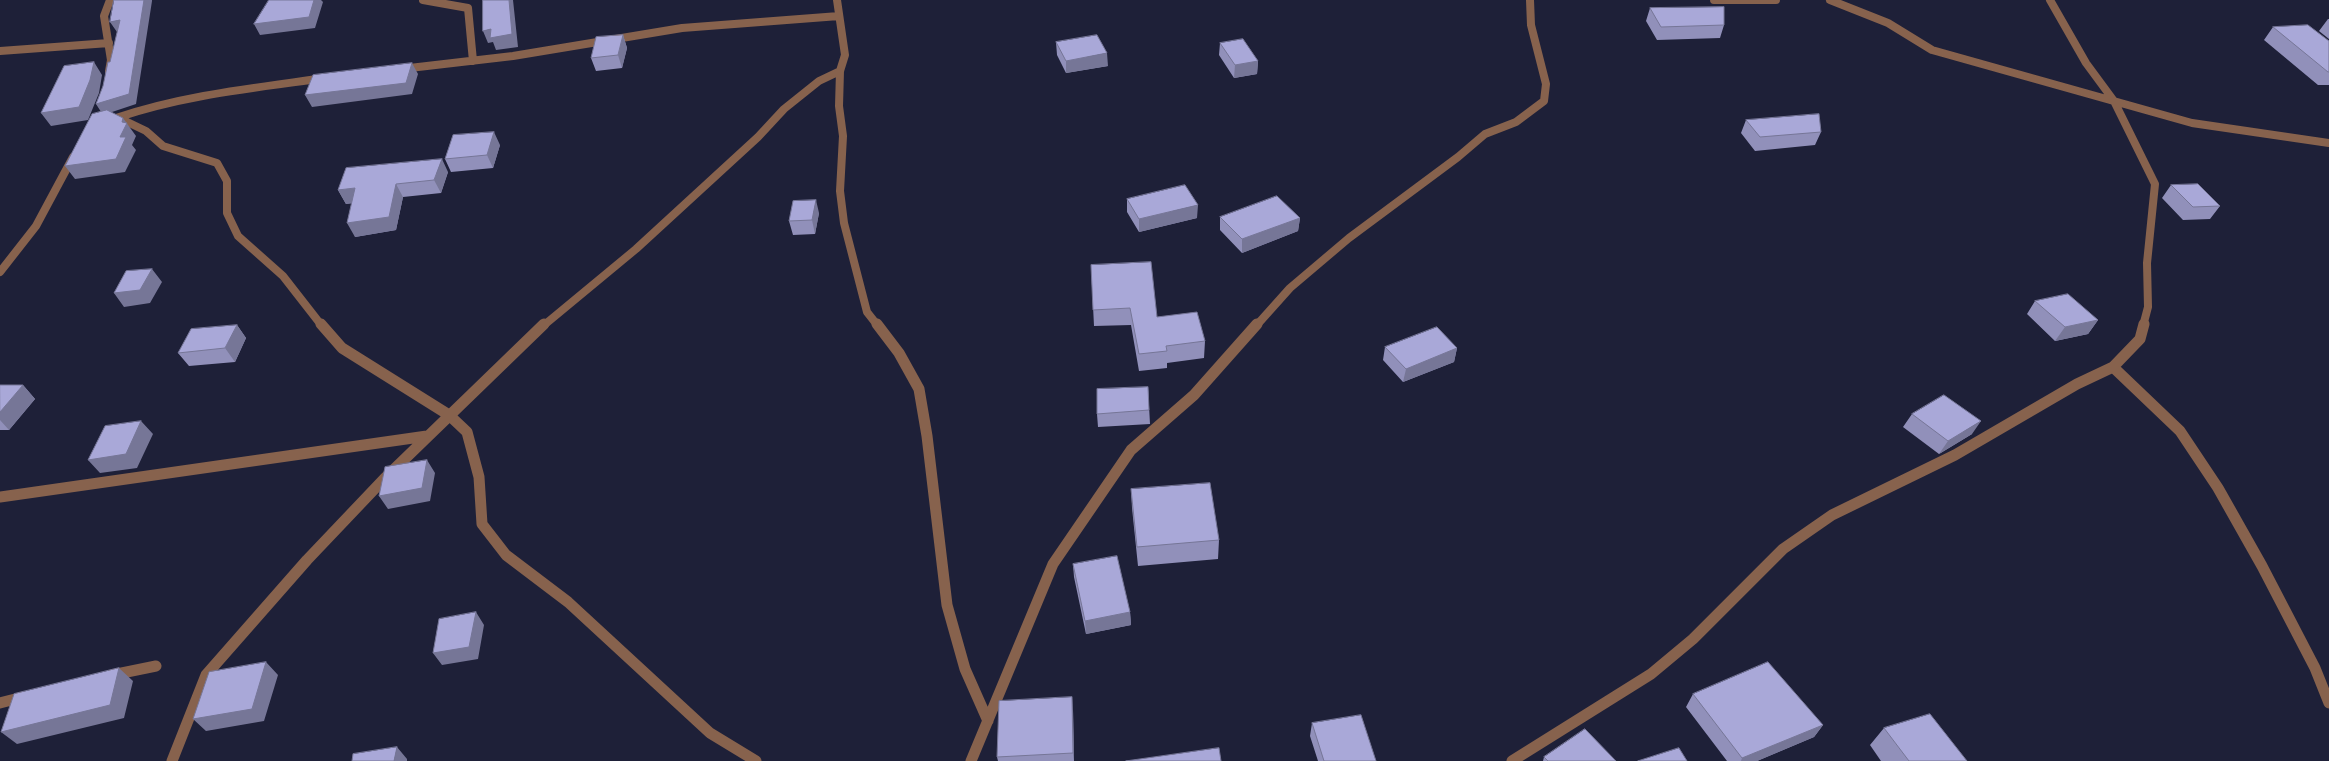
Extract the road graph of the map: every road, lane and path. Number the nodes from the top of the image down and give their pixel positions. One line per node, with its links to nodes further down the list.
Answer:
1 (110, 0): 10 (street)
2 (422, 0): 12 (street)
3 (837, 0): 9 (street)
4 (1530, 0): 30 (street)
5 (1714, 0): 6 (street)
6 (1776, 0)
7 (1830, 0): 17 (street)
8 (2050, 0): 17 (street)
9 (839, 16): 12 (street); 14 (street)
10 (109, 43): 11 (street); 15 (street)
11 (0, 51)
12 (474, 61): 13 (street)
13 (396, 69)
14 (840, 71): 22 (street); 30 (street)
15 (108, 77)
16 (332, 77): 22 (street)
17 (2114, 101): 18 (street); 21 (street)
18 (2329, 144)
19 (80, 146): 20 (street)
20 (0, 272)
21 (2113, 367): 29 (street); 34 (street)
22 (449, 415): 23 (street); 32 (street)
23 (427, 436): 24 (street); 31 (street)
24 (0, 497)
25 (156, 666): 26 (street)
26 (102, 677)
27 (37, 693): 28 (street)
28 (0, 703)
29 (2329, 703)
30 (988, 721): 33 (street)
31 (172, 761)
32 (756, 761)
33 (971, 761)
34 (1512, 761)

